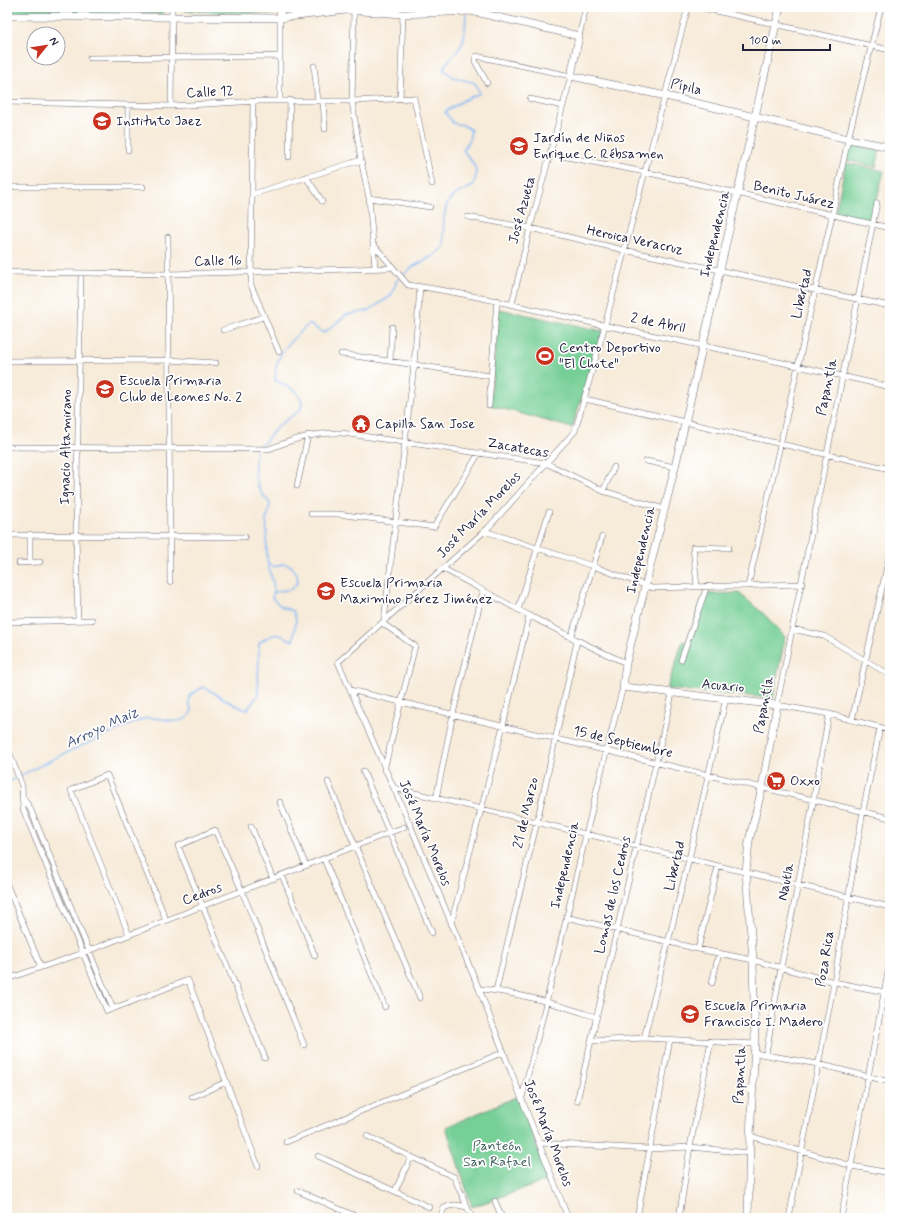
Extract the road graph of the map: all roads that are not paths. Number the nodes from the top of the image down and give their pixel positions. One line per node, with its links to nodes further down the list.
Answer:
1 (172, 7): 13 (street)
2 (281, 7): 14 (main road)
3 (339, 7): 10 (main road)
4 (586, 7): 16 (street, José Azueta)
5 (688, 7): 25 (street, José María Morelos)
6 (698, 7): 15 (street)
7 (780, 7): 15 (main road, Independencia)
8 (881, 7): 17 (street, Libertad)
9 (324, 10): 10 (main road); 14 (main road)
10 (350, 10): 11 (main road); 32 (street)
11 (402, 14): 16 (main road); 26 (street)
12 (7, 16): 13 (main road)
13 (172, 16): 14 (main road); 21 (street)
14 (280, 18): 19 (street)
15 (776, 26): 17 (street); 37 (main road, Independencia)
16 (579, 36): 23 (main road, José Azueta)
17 (872, 46): 18 (street); 39 (street, Libertad)
18 (890, 50)
19 (280, 56): 21 (street); 28 (street)
20 (90, 58): 21 (street)
21 (172, 58): 35 (street)
22 (314, 66): 31 (street)
23 (571, 76): 24 (street, Pípila); 25 (main road, Pípila); 36 (street, José Azueta)
24 (487, 83)
25 (666, 96): 37 (main road, Pípila); 45 (street, José María Morelos)
26 (400, 99): 32 (street, Calle 12); 47 (street, Calle 12)
27 (530, 99): 36 (street)
28 (280, 100): 29 (street, Calle 12); 30 (street, Calle 12)
29 (290, 100): 31 (street, Calle 12); 43 (street)
30 (253, 101): 35 (street, Calle 12); 50 (street)
31 (321, 101): 32 (street, Calle 12); 38 (street)
32 (352, 101): 44 (street)
33 (7, 102): 34 (street, Calle 12)
34 (128, 106): 35 (street, Calle 12); 41 (street)
35 (171, 106)
36 (563, 106): 42 (street, José Azueta)
37 (756, 117): 39 (main road, Pípila); 51 (main road, Independencia)
38 (325, 129)
39 (848, 140): 40 (main road, Pípila); 56 (street, Libertad)
40 (890, 147)
41 (128, 150)
42 (551, 154): 45 (street, Benito Juárez); 59 (street, José Azueta)
43 (289, 157)
44 (361, 160): 46 (street); 52 (street)
45 (644, 172): 51 (street, Benito Juárez); 63 (street, José María Morelos)
46 (306, 177): 50 (street); 53 (street)
47 (432, 184)
48 (7, 187): 49 (street)
49 (143, 187)
50 (253, 194): 68 (street)
51 (738, 194): 56 (street, Benito Juárez); 66 (main road, Independencia)
52 (369, 198): 55 (street); 62 (street)
53 (322, 200)
54 (877, 203): 58 (street, Papantla)
55 (430, 207)
56 (832, 216): 58 (street, Benito Juárez); 72 (street, Libertad)
57 (468, 217): 59 (street, Heroica Veracruz)
58 (873, 225): 60 (street, Benito Juárez); 74 (street, Papantla)
59 (530, 228): 63 (street, Heroica Veracruz); 75 (street, José Azueta)
60 (890, 228)
61 (168, 237): 70 (street)
62 (373, 244): 64 (street); 65 (street)
63 (624, 250): 66 (street, Heroica Veracruz); 78 (street, José María Morelos)
64 (374, 267): 65 (street, Calle 16); 68 (street, Calle 16)
65 (392, 267): 71 (street)
66 (719, 270): 72 (street, Heroica Veracruz); 81 (main road, Independencia)
67 (7, 272): 69 (street, Calle 16)
68 (251, 272): 70 (street, Calle 16); 77 (street)
69 (81, 273): 70 (street, Calle 16); 84 (street, Ignacio Altamirano)
70 (169, 274): 85 (street)
71 (420, 287): 73 (street, 2 de Abril); 90 (street)
72 (815, 290): 74 (street, Heroica Veracruz); 89 (street, Libertad)
73 (496, 300): 75 (street, 2 de Abril); 91 (street)
74 (859, 300): 76 (street, Heroica Veracruz); 92 (street, Papantla)
75 (512, 304): 78 (street, 2 de Abril)
76 (890, 306)
77 (263, 317): 80 (street); 82 (street)
78 (606, 325): 81 (street, 2 de Abril); 94 (street, José María Morelos)
79 (392, 327): 87 (street)
80 (223, 330)
81 (702, 344): 89 (street, 2 de Abril); 96 (main road, Independencia)
82 (279, 352)
83 (341, 354): 87 (street)
84 (79, 360): 85 (street); 86 (street); 101 (street, Ignacio Altamirano)
85 (169, 360): 88 (street); 102 (street)
86 (7, 361)
87 (390, 361): 90 (street)
88 (216, 363)
89 (797, 364): 92 (street, 2 de Abril); 99 (street, Libertad)
90 (414, 365): 91 (street); 98 (street)
91 (490, 376): 95 (street)
92 (843, 376): 93 (street, 2 de Abril); 104 (street, Papantla)
93 (890, 387)
94 (585, 399): 96 (street); 106 (street, José María Morelos)
95 (489, 406)
96 (684, 422): 99 (street); 108 (main road, Independencia)
97 (308, 435): 98 (street, Zacatecas); 102 (street, Zacatecas); 110 (street)
98 (404, 443): 103 (street, Zacatecas); 115 (street)
99 (780, 443): 104 (street); 135 (street, Libertad)
100 (7, 447): 101 (street, Zacatecas)
101 (78, 448): 102 (street, Zacatecas); 119 (street, Ignacio Altamirano)
102 (169, 448): 120 (street)
103 (479, 453): 106 (street, Zacatecas); 115 (street)
104 (827, 454): 109 (street); 132 (street, Papantla)
105 (646, 461): 108 (street)
106 (546, 463): 111 (street, Zacatecas); 116 (street, José María Morelos)
107 (614, 467): 111 (street)
108 (675, 467): 112 (main road, Independencia)
109 (890, 469)
110 (297, 486)
111 (603, 492): 112 (street, Zacatecas)
112 (664, 509): 136 (main road, Independencia)
113 (549, 512): 123 (street)
114 (311, 514): 115 (street)
115 (395, 521): 143 (street)
116 (484, 531): 123 (street); 130 (street, José María Morelos)
117 (7, 534): 118 (street)
118 (30, 534): 119 (street); 126 (street)
119 (76, 534): 120 (street); 141 (street, Ignacio Altamirano)
120 (170, 535): 121 (street); 131 (street)
121 (245, 537)
122 (602, 537): 129 (street)
123 (537, 547): 129 (street); 138 (street)
124 (729, 548): 133 (street)
125 (890, 553): 149 (street)
126 (30, 562): 127 (street); 128 (street)
127 (40, 562)
128 (19, 563)
129 (593, 566): 136 (street); 145 (street)
130 (444, 569): 137 (street); 143 (street, José María Morelos)
131 (170, 582)
132 (802, 584): 135 (street); 144 (street, Papantla)
133 (697, 586): 134 (street); 136 (street)
134 (707, 586): 135 (street); 147 (street)
135 (748, 586)
136 (646, 587): 148 (main road, Independencia)
137 (483, 591): 138 (street); 157 (street)
138 (518, 610): 139 (street)
139 (529, 616): 145 (street); 160 (street)
140 (92, 620): 141 (street)
141 (78, 621): 142 (street)
142 (7, 622)
143 (383, 622): 152 (street, José María Morelos); 155 (street)
144 (792, 629): 149 (street); 156 (street, Papantla)
145 (571, 638): 146 (street)
146 (577, 641): 148 (street); 163 (street, 21 de Marzo)
147 (681, 660)
148 (626, 663): 151 (main road, Independencia)
149 (866, 663): 150 (street); 159 (street)
150 (890, 676)
151 (623, 687): 153 (main road, Acuario); 164 (street, Independencia)
152 (350, 690): 155 (street, 15 de Septiembre); 167 (street, José María Morelos)
153 (672, 694): 154 (main road, Acuario); 166 (street, Lomas de los Cedros)
154 (726, 698): 156 (main road, Acuario); 169 (street, Libertad)
155 (402, 702): 157 (street, 15 de Septiembre); 167 (street)
156 (777, 706): 158 (street, Acuario); 172 (main road, Papantla)
157 (453, 714): 160 (street, 15 de Septiembre); 173 (street)
158 (829, 714): 159 (street, Acuario); 174 (street, Nautla)
159 (852, 720): 161 (street, Acuario)
160 (502, 726): 163 (street, 15 de Septiembre); 176 (street)
161 (880, 728): 162 (street, Acuario); 177 (street, Poza Rica)
162 (890, 730)
163 (555, 738): 164 (street, 15 de Septiembre); 179 (street, 21 de Marzo)
164 (606, 750): 166 (street, 15 de Septiembre); 183 (street, Independencia)
165 (7, 751): 207 (street)
166 (656, 762): 169 (street, 15 de Septiembre); 185 (street, Lomas de los Cedros)
167 (384, 770): 171 (street, José María Morelos)
168 (363, 771): 182 (street)
169 (708, 775): 172 (street, 15 de Septiembre); 187 (street, Libertad)
170 (328, 782): 184 (street)
171 (394, 788): 173 (street); 201 (street, José María Morelos)
172 (762, 788): 174 (street, 15 de Septiembre); 190 (main road, Papantla)
173 (436, 798): 176 (street)
174 (813, 800): 177 (street, 15 de Septiembre); 194 (street, Nautla)
175 (280, 802): 188 (street)
176 (481, 809): 179 (street); 201 (street)
177 (863, 812): 178 (street, 15 de Septiembre); 196 (street, Poza Rica)
178 (890, 818)
179 (537, 822): 183 (street); 218 (street, 21 de Marzo)
180 (251, 826): 192 (street)
181 (404, 827): 182 (street, Cedros)
182 (390, 833): 184 (street, Cedros); 203 (street)
183 (585, 834): 185 (street); 199 (street, Independencia)
184 (355, 846): 186 (street, Cedros); 220 (street)
185 (636, 846): 187 (street); 202 (street, Lomas de los Cedros)
186 (324, 859): 188 (street, Cedros); 222 (street)
187 (689, 859): 189 (street); 205 (street, Libertad)
188 (306, 866): 191 (street, Cedros)
189 (718, 866): 190 (street); 206 (street)
190 (746, 872): 194 (street); 210 (main road, Papantla)
191 (282, 875): 192 (street, Cedros); 209 (street)
192 (273, 878): 195 (street, Cedros)
193 (7, 885): 212 (street)
194 (798, 885): 196 (street); 213 (street, Nautla)
195 (242, 891): 197 (street, Cedros); 197 (street); 229 (street)
196 (848, 897): 198 (street); 215 (street, Poza Rica)
197 (202, 906): 200 (street, Cedros); 233 (street)
198 (890, 907)
199 (566, 917): 202 (street); 221 (street, Independencia)
200 (166, 920): 204 (street, Cedros); 204 (street)
201 (451, 924): 217 (street, José María Morelos)
202 (617, 929): 205 (street); 223 (street, Lomas de los Cedros)
203 (432, 933)
204 (129, 935): 207 (street, Cedros)
205 (669, 941): 206 (street); 224 (street, Libertad)
206 (698, 949): 208 (street)
207 (85, 952): 212 (street, Cedros); 236 (street)
208 (719, 953): 210 (street); 216 (street)
209 (315, 956)
210 (753, 960): 213 (street); 228 (main road, Papantla)
211 (890, 962): 219 (street)
212 (42, 967): 214 (street, Cedros)
213 (781, 967): 215 (street); 232 (street, Nautla)
214 (7, 979)
215 (834, 982): 219 (street); 234 (street, Poza Rica)
216 (712, 983)
217 (479, 989): 218 (street); 230 (street, José María Morelos)
218 (496, 990): 221 (street)
219 (888, 993): 235 (street)
220 (420, 998)
221 (548, 1002): 223 (street); 239 (street, Independencia)
222 (385, 1007)
223 (596, 1018): 226 (street, Lomas de los Cedros)
224 (644, 1038): 225 (street); 226 (street)
225 (670, 1039): 227 (street); 246 (street)
226 (591, 1041): 240 (street, Lomas de los Cedros)
227 (712, 1041): 228 (street); 245 (street)
228 (755, 1044): 231 (main road, Papantla)
229 (304, 1045)
230 (504, 1052): 239 (street, José María Morelos); 243 (street)
231 (755, 1053): 232 (street); 242 (main road, Papantla)
232 (766, 1054): 234 (street)
233 (265, 1058)
234 (818, 1064): 235 (street); 247 (street, Poza Rica)
235 (869, 1077): 237 (street); 252 (street)
236 (226, 1082): 238 (street); 251 (street)
237 (890, 1082)
238 (192, 1097)
239 (522, 1097): 244 (street, José María Morelos)
240 (577, 1101)
241 (367, 1136): 250 (street)
242 (750, 1136): 247 (street); 248 (main road, Papantla)
243 (286, 1142)
244 (540, 1144): 246 (street); 263 (street, José María Morelos)
245 (690, 1147): 246 (street); 248 (street); 265 (street)
246 (649, 1149): 264 (street)
247 (801, 1152): 252 (street); 267 (street, Poza Rica)
248 (749, 1153): 266 (main road, Papantla)
249 (318, 1156): 255 (street)
250 (410, 1157): 255 (street); 258 (street)
251 (258, 1166)
252 (852, 1166): 253 (street); 268 (street)
253 (890, 1173)
254 (298, 1191): 259 (street)
255 (395, 1191): 257 (street)
256 (495, 1201): 262 (street)
257 (429, 1207)
258 (468, 1208): 260 (street); 261 (street)
259 (360, 1218)
260 (440, 1218)
261 (472, 1218)
262 (502, 1218)
263 (568, 1218)
264 (637, 1218)
265 (679, 1218)
266 (748, 1218)
267 (789, 1218)
268 (841, 1218)

